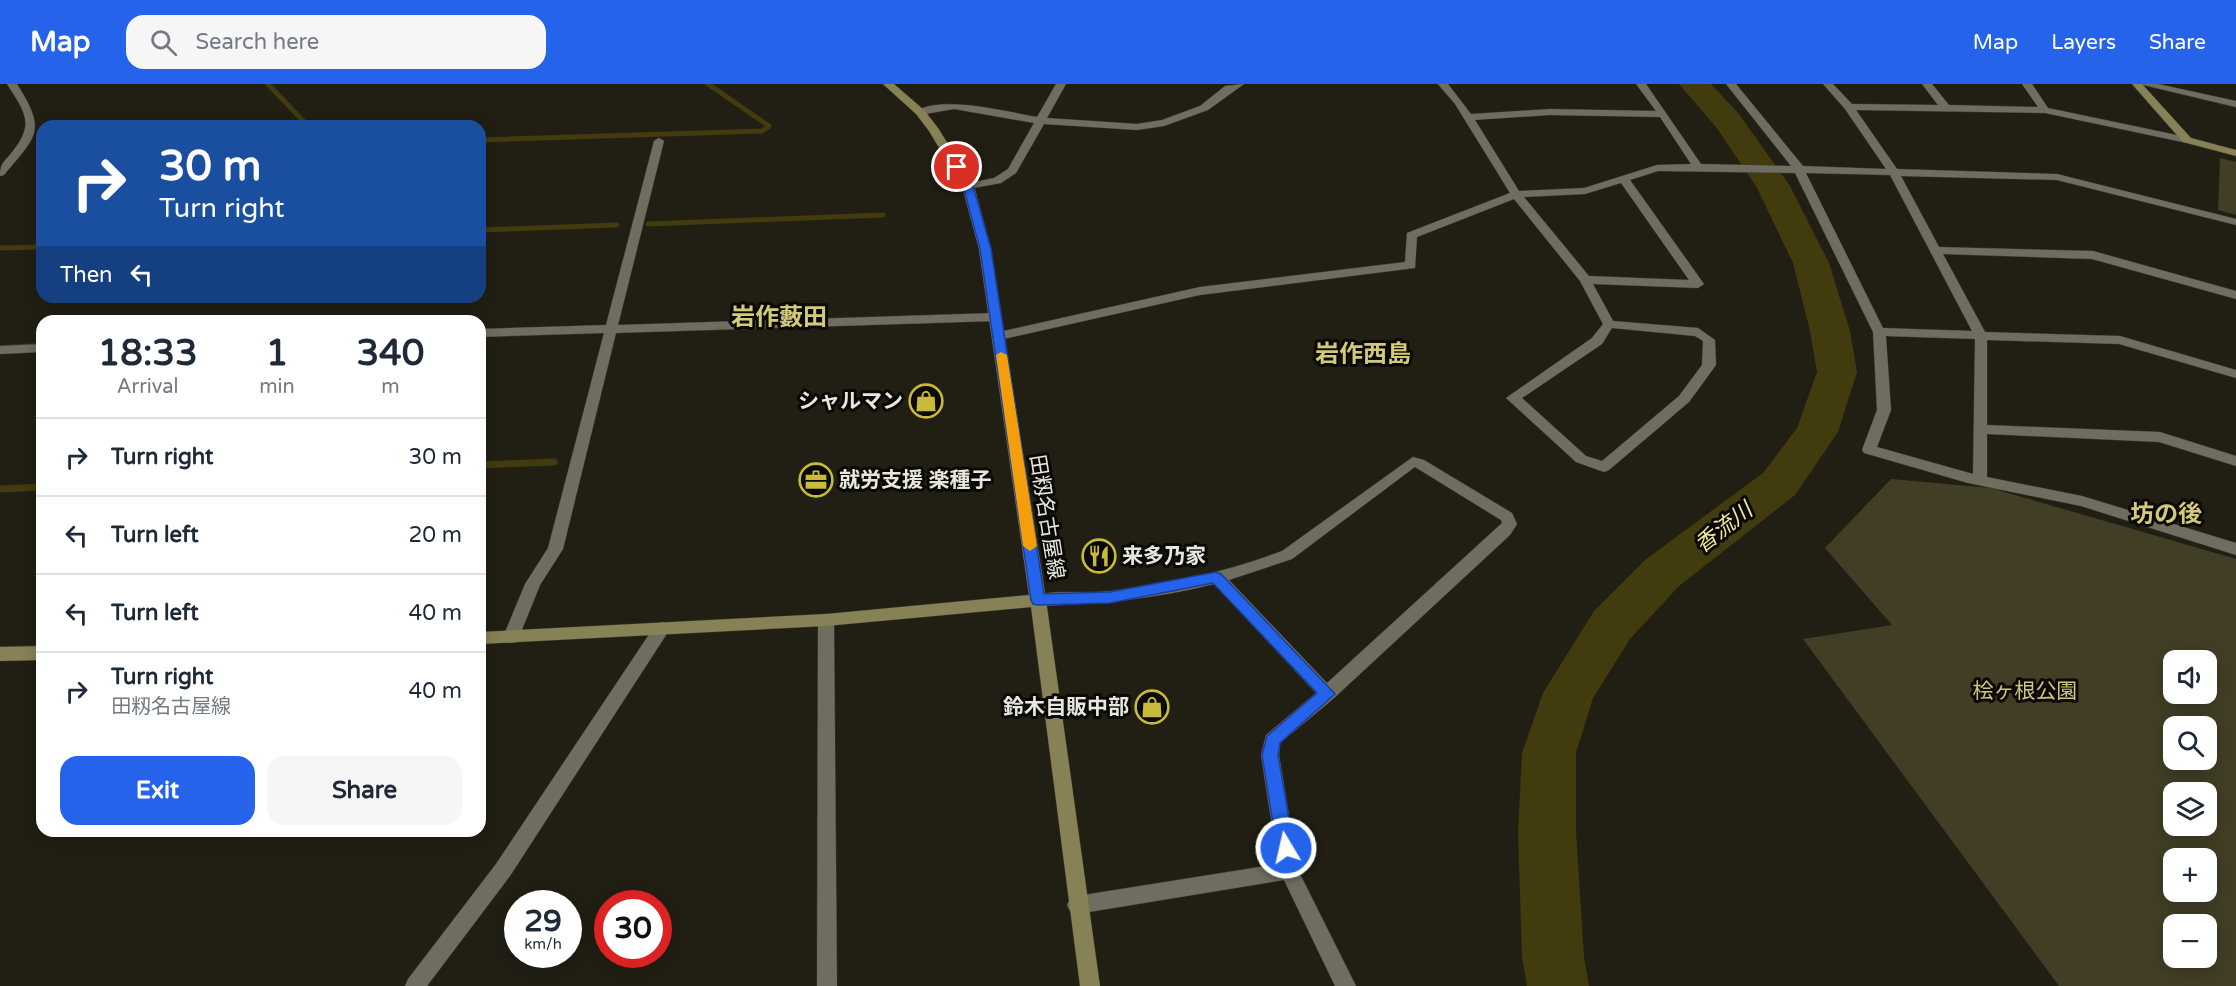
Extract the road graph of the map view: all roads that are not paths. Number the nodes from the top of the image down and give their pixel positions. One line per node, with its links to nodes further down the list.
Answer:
1 (12, 84): 26 (street)
2 (888, 84): 17 (main road, 田籾名古屋線)
3 (1061, 84): 20 (street)
4 (1239, 84): 20 (street)
5 (1443, 84): 19 (street)
6 (1641, 84): 18 (street)
7 (1731, 84): 25 (street)
8 (1828, 84): 14 (street)
9 (1927, 84): 15 (street)
10 (2027, 84): 16 (street)
11 (2137, 84): 21 (main road)
12 (2144, 84): 13 (street)
13 (2236, 104)
14 (1849, 106): 15 (street); 27 (street)
15 (1945, 107): 16 (street)
16 (2045, 110): 21 (street)
17 (920, 112): 20 (street); 29 (main road, 田籾名古屋線)
18 (1664, 114): 19 (street); 24 (street)
19 (1469, 117): 30 (street)
20 (1042, 121): 29 (street)
21 (2187, 140): 23 (main road)
22 (658, 141): 37 (street)
23 (2236, 153)
24 (1698, 167): 25 (street); 28 (street)
25 (1793, 169): 27 (street); 38 (street)
26 (0, 173)
27 (1894, 173): 31 (street); 32 (street)
28 (1623, 178): 30 (street); 33 (street)
29 (968, 186): 35 (main road, 田籾名古屋線)
30 (1516, 194): 33 (street); 40 (street)
31 (2236, 222)
32 (1935, 250): 34 (street); 41 (street)
33 (1585, 280): 36 (street)
34 (2236, 294)
35 (995, 317): 37 (street); 40 (main road, 田籾名古屋線)
36 (1609, 324): 36 (street)
37 (612, 331): 39 (street); 53 (street)
38 (1879, 332): 41 (street); 47 (street)
39 (486, 333)
40 (999, 336): 50 (main road, 田籾名古屋線)
41 (1981, 336): 44 (street); 45 (street)
42 (36, 348): 43 (street)
43 (0, 350)
44 (2236, 374)
45 (1981, 429): 46 (street); 47 (street)
46 (2236, 461)
47 (1980, 479): 48 (street)
48 (2236, 549)
49 (1216, 577): 50 (street); 57 (street); 57 (street)
50 (1038, 600): 51 (main road); 59 (main road, 田籾名古屋線)
51 (826, 621): 52 (main road); 61 (street)
52 (662, 628): 53 (main road); 60 (street)
53 (511, 637): 54 (main road)
54 (486, 638)
55 (36, 653): 56 (main road)
56 (0, 654)
57 (1327, 694): 58 (street)
58 (1289, 871): 59 (street); 63 (street)
59 (1077, 905): 62 (main road, 田籾名古屋線)
60 (415, 986)
61 (827, 986)
62 (1090, 986)
63 (1346, 986)

